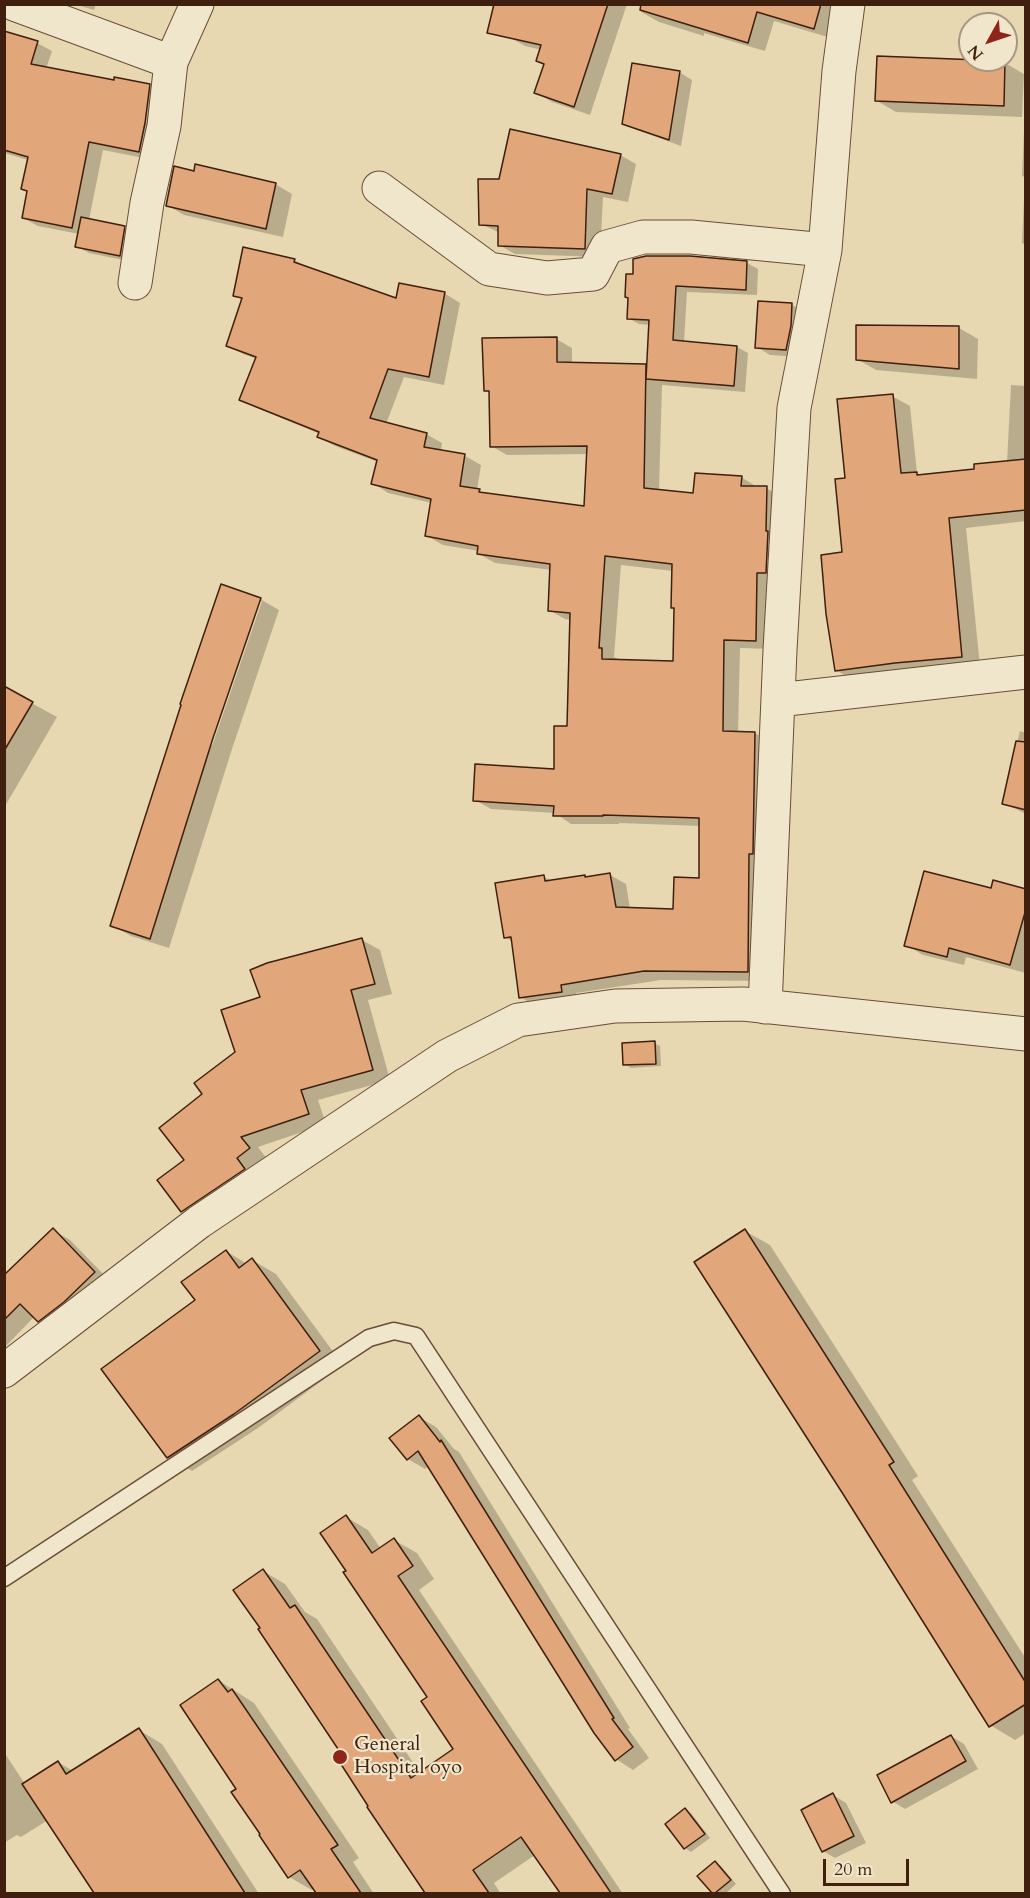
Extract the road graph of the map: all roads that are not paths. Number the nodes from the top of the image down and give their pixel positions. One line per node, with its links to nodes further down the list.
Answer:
1 (14, 4): 4 (street)
2 (197, 4): 4 (street)
3 (848, 4): 6 (street)
4 (171, 62): 7 (street)
5 (379, 188): 6 (street)
6 (825, 250): 9 (street)
7 (135, 283)
8 (1026, 672): 9 (street)
9 (778, 700): 10 (street)
10 (765, 1007): 11 (street); 12 (street)
11 (1026, 1034)
12 (4, 1371)
13 (4, 1578): 14 (lane)
14 (782, 1893)

